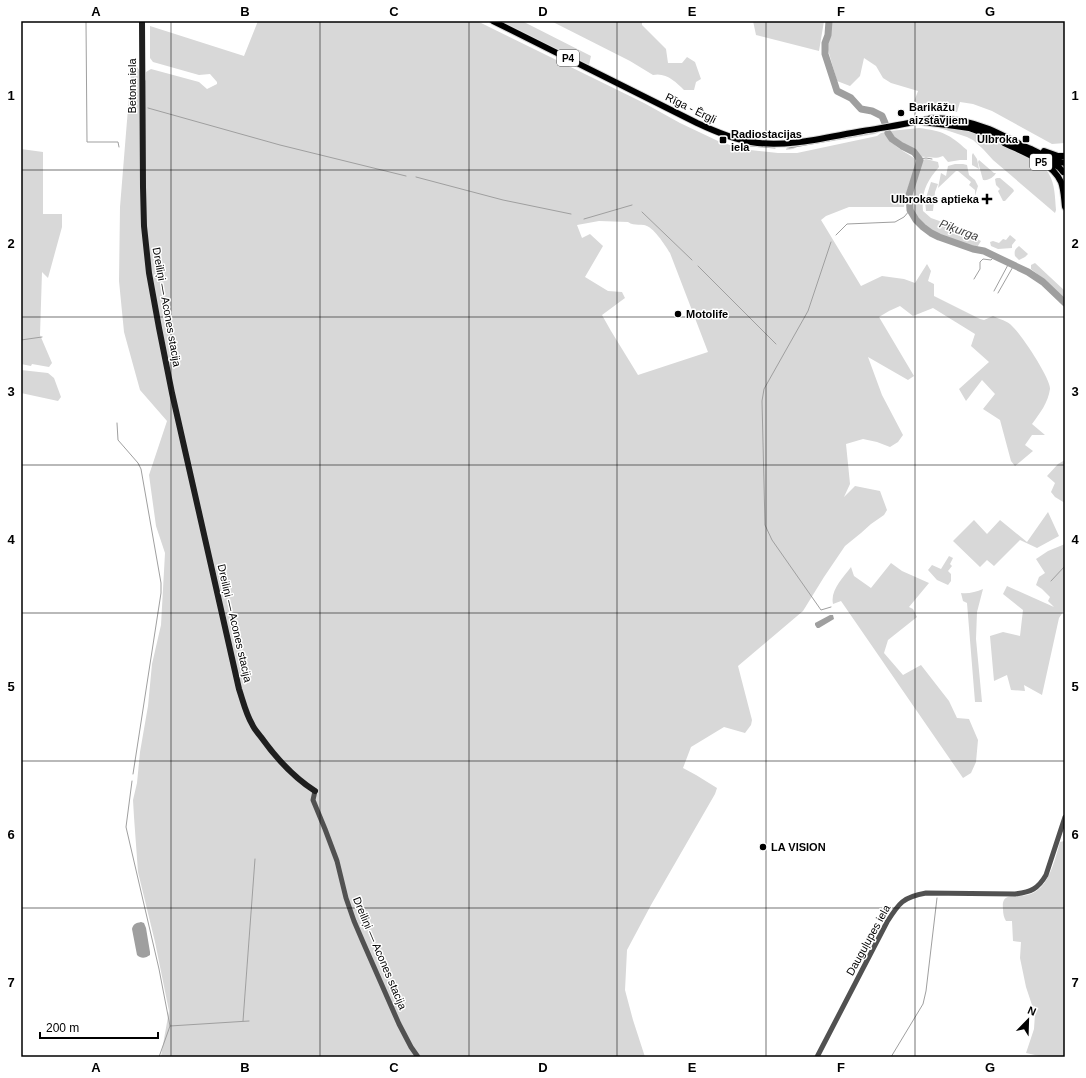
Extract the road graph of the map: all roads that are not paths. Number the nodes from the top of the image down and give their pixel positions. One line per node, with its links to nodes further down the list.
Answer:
1 (142, 21): 6 (main road, Betona iela)
2 (493, 21): 3 (main road, Rīga - Ērgļi / P4)
3 (919, 121): 4 (main road, Rīga - Ērgļi / P4); 5 (main road, Rīga - Ērgļi / P4)
4 (990, 130): 7 (main road, P4); 8 (main road, Rīga - Ērgļi / P4)
5 (1000, 140): 8 (main road, Rīga - Ērgļi / P4); 9 (main road, P5)
6 (142, 151): 10 (main road, Dreiliņi — Acones stacija)
7 (1065, 156)
8 (1065, 169)
9 (1065, 207)
10 (315, 791): 12 (street, Dreiliņi — Acones stacija)
11 (1065, 817): 13 (street, Dauguļupes iela)
12 (418, 1057)
13 (817, 1057)

